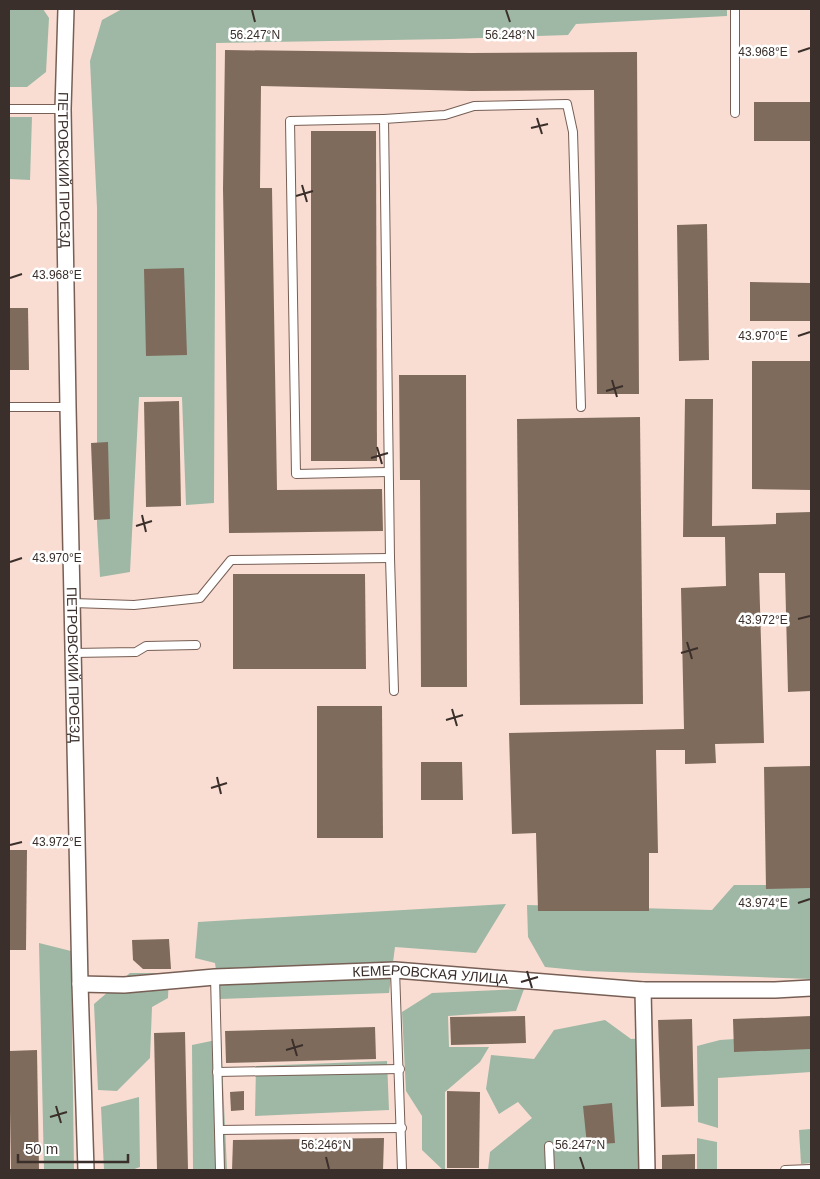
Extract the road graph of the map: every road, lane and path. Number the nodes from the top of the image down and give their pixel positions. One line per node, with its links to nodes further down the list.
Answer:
1 (66, 9): 4 (street, ПЕТРОВСКИЙ ПРОЕЗД)
2 (735, 9): 5 (lane)
3 (9, 109): 4 (lane)
4 (63, 109): 7 (street, ПЕТРОВСКИЙ ПРОЕЗД)
5 (735, 113)
6 (384, 119): 8 (lane); 10 (lane); 10 (lane)
7 (68, 407): 9 (lane); 12 (street, ПЕТРОВСКИЙ ПРОЕЗД)
8 (582, 407)
9 (9, 408)
10 (388, 472): 11 (lane)
11 (390, 558): 12 (lane); 15 (lane)
12 (73, 603): 14 (street, ПЕТРОВСКИЙ ПРОЕЗД)
13 (196, 644): 14 (lane)
14 (74, 653): 18 (street, ПЕТРОВСКИЙ ПРОЕЗД)
15 (394, 691)
16 (396, 970): 17 (street, КЕМЕРОВСКАЯ УЛИЦА); 20 (street, КЕМЕРОВСКАЯ УЛИЦА); 21 (lane)
17 (215, 977): 18 (street, КЕМЕРОВСКАЯ УЛИЦА); 22 (lane)
18 (80, 984): 27 (street, ПЕТРОВСКИЙ ПРОЕЗД)
19 (811, 988): 20 (street, КЕМЕРОВСКАЯ УЛИЦА)
20 (643, 990): 31 (street)
21 (400, 1069): 22 (lane); 23 (lane)
22 (217, 1072): 24 (lane)
23 (402, 1128): 24 (lane); 29 (lane)
24 (219, 1130): 28 (lane)
25 (549, 1146): 30 (lane)
26 (811, 1169): 32 (lane)
27 (86, 1170)
28 (220, 1170)
29 (402, 1170)
30 (550, 1170)
31 (648, 1170)
32 (786, 1170)

